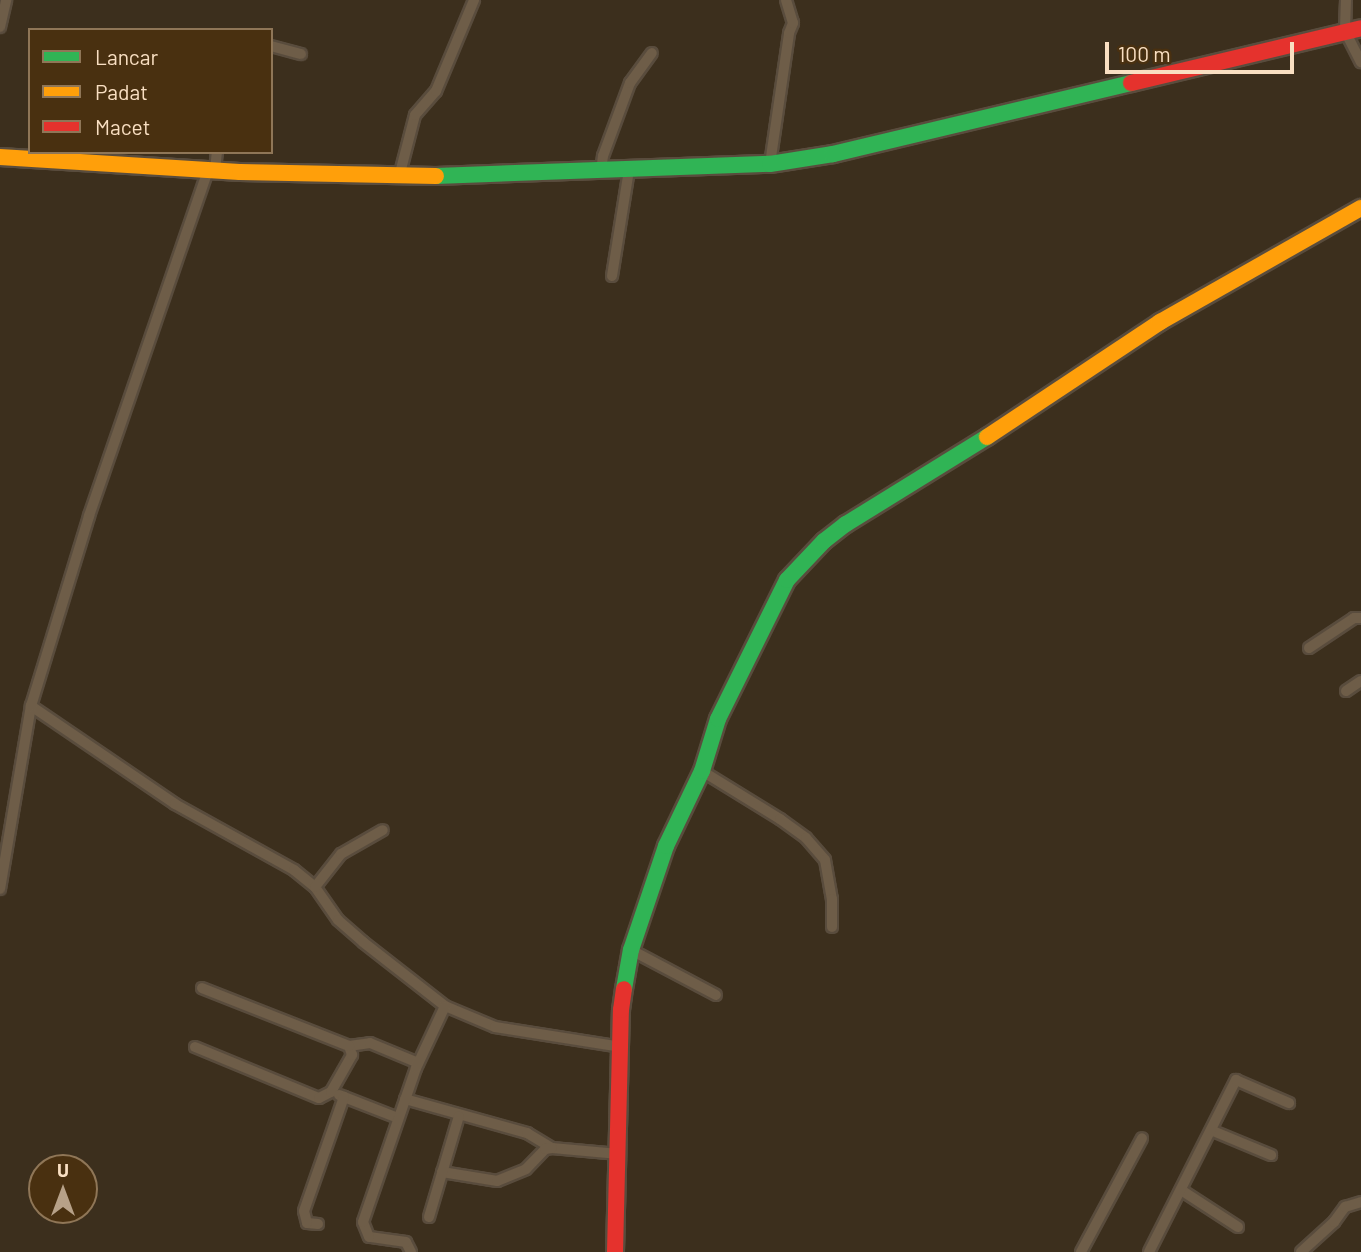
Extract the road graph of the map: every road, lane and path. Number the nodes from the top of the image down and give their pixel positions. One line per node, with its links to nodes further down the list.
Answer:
1 (6, 0): 5 (street)
2 (474, 0): 16 (street)
3 (786, 0): 11 (street)
4 (1346, 0): 6 (street)
5 (0, 27)
6 (1353, 30): 10 (street); 11 (street)
7 (273, 47): 9 (street)
8 (652, 52): 14 (street)
9 (301, 54)
10 (1361, 62)
11 (771, 155): 15 (street)
12 (0, 157): 13 (street)
13 (214, 163): 16 (street); 23 (street)
14 (602, 164): 15 (street); 16 (street)
15 (629, 170): 18 (street)
16 (399, 177)
17 (1361, 208): 24 (street)
18 (612, 276)
19 (1361, 618): 20 (street)
20 (1309, 648)
21 (1361, 681): 22 (street)
22 (1346, 691)
23 (31, 706): 26 (street); 27 (street)
24 (702, 771): 28 (street); 29 (street)
25 (383, 830): 26 (street)
26 (315, 887): 32 (street)
27 (0, 889)
28 (832, 927)
29 (631, 950): 31 (street); 35 (street)
30 (202, 988): 33 (street)
31 (716, 995)
32 (444, 1006): 35 (street); 36 (street)
33 (349, 1046): 36 (street); 37 (street)
34 (195, 1047): 37 (street)
35 (621, 1047): 46 (street)
36 (418, 1063): 39 (street)
37 (331, 1092): 38 (street)
38 (344, 1097): 42 (street); 52 (street)
39 (405, 1099): 41 (street); 42 (street)
40 (1289, 1102): 43 (street)
41 (459, 1116): 45 (street); 48 (street)
42 (398, 1118): 54 (street)
43 (1213, 1131): 47 (street); 49 (street)
44 (1142, 1138): 56 (street)
45 (552, 1147): 46 (street); 48 (street)
46 (619, 1154): 55 (street)
47 (1271, 1155)
48 (442, 1172): 51 (street)
49 (1181, 1190): 53 (street); 57 (street)
50 (1361, 1202): 58 (street)
51 (429, 1217)
52 (317, 1224)
53 (1238, 1227)
54 (411, 1252)
55 (615, 1252)
56 (1081, 1252)
57 (1149, 1252)
58 (1301, 1252)

